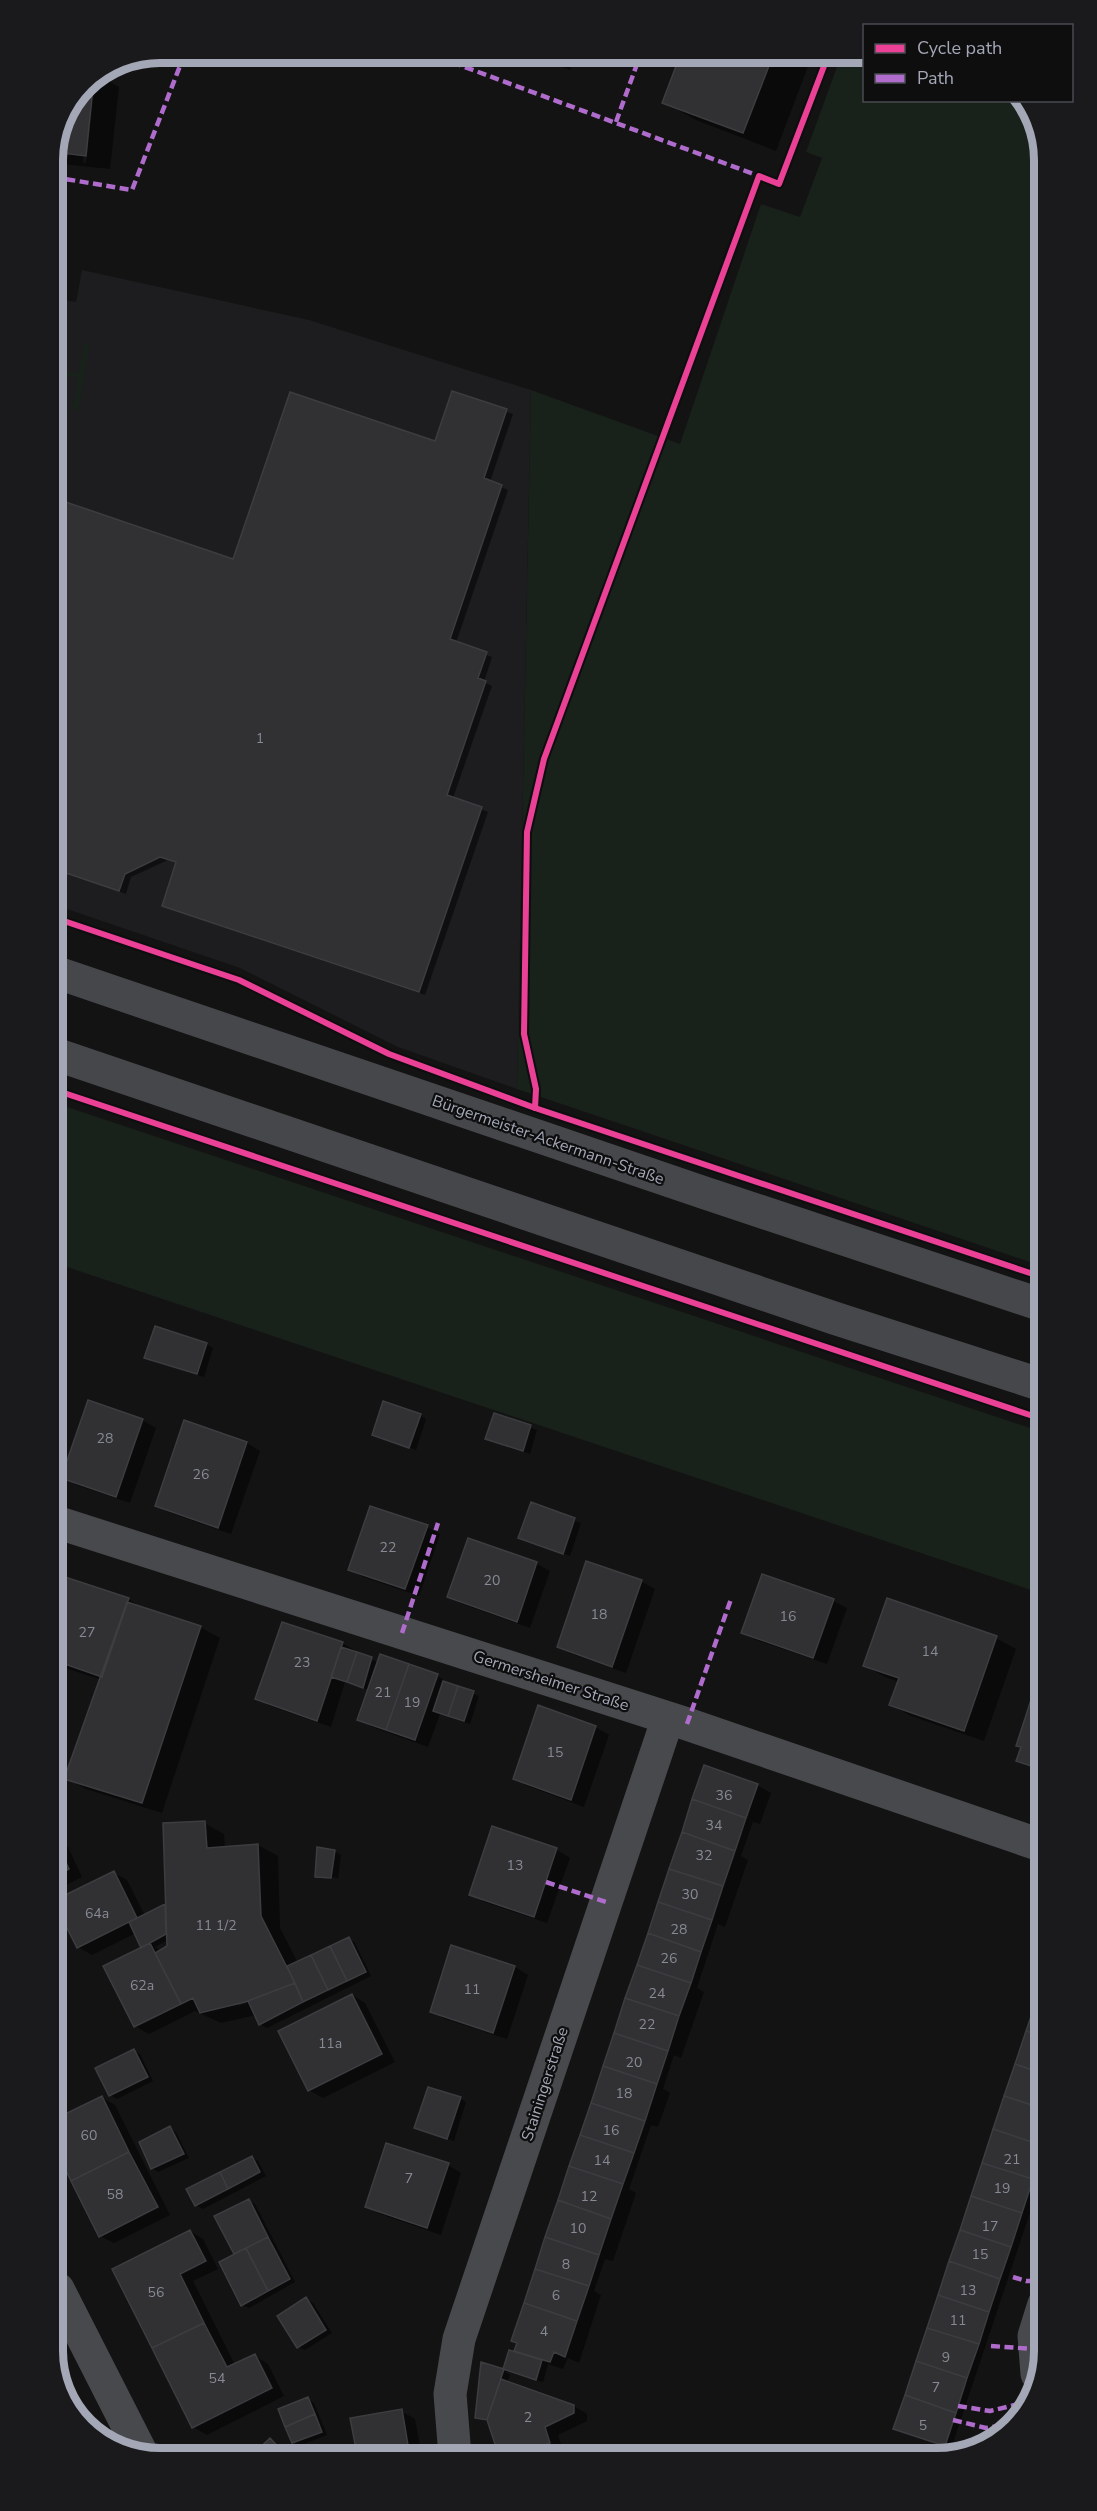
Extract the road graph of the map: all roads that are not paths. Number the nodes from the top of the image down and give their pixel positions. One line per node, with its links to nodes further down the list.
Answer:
1 (63, 975): 3 (main road, Bürgermeister-Ackermann-Straße)
2 (63, 1057): 4 (main road)
3 (1034, 1302)
4 (1034, 1382)
5 (63, 1524): 6 (street, Germersheimer Straße)
6 (668, 1718): 7 (street, Germersheimer Straße); 10 (street, Stainingerstraße)
7 (1034, 1843)
8 (63, 2299): 9 (street)
9 (137, 2445)
10 (454, 2448)

